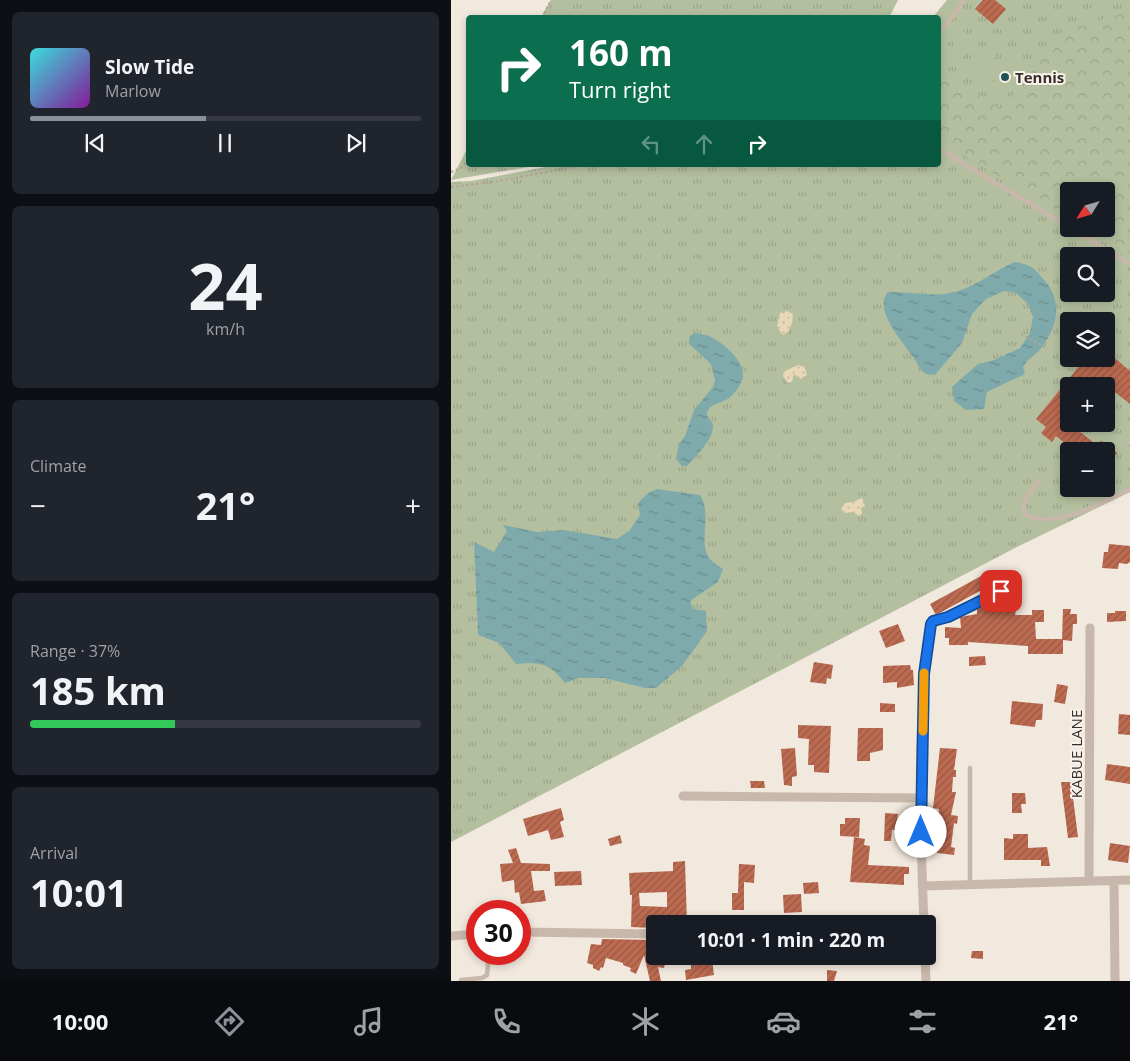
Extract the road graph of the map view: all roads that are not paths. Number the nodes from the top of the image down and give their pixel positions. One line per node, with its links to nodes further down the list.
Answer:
1 (964, 0): 2 (lane)
2 (941, 31)
3 (941, 150): 4 (lane)
4 (1060, 222)
5 (1087, 238): 6 (lane)
6 (1130, 264)
7 (1130, 439): 8 (lane)
8 (1130, 443)
9 (1040, 480): 10 (lane)
10 (1130, 489)
11 (1001, 591): 15 (street)
12 (1090, 628): 17 (street, KABUE LANE)
13 (970, 768): 19 (lane)
14 (683, 796): 15 (street)
15 (921, 798): 20 (street)
16 (1130, 880): 18 (street)
17 (1089, 881): 18 (street); 19 (street)
18 (1114, 881): 30 (street)
19 (970, 885): 20 (street)
20 (922, 886): 21 (street)
21 (924, 915)
22 (531, 932): 23 (street)
23 (646, 934)
24 (466, 935): 25 (street)
25 (451, 936)
26 (488, 965): 28 (lane)
27 (925, 965): 29 (street)
28 (461, 980)
29 (926, 981)
30 (1115, 981)

